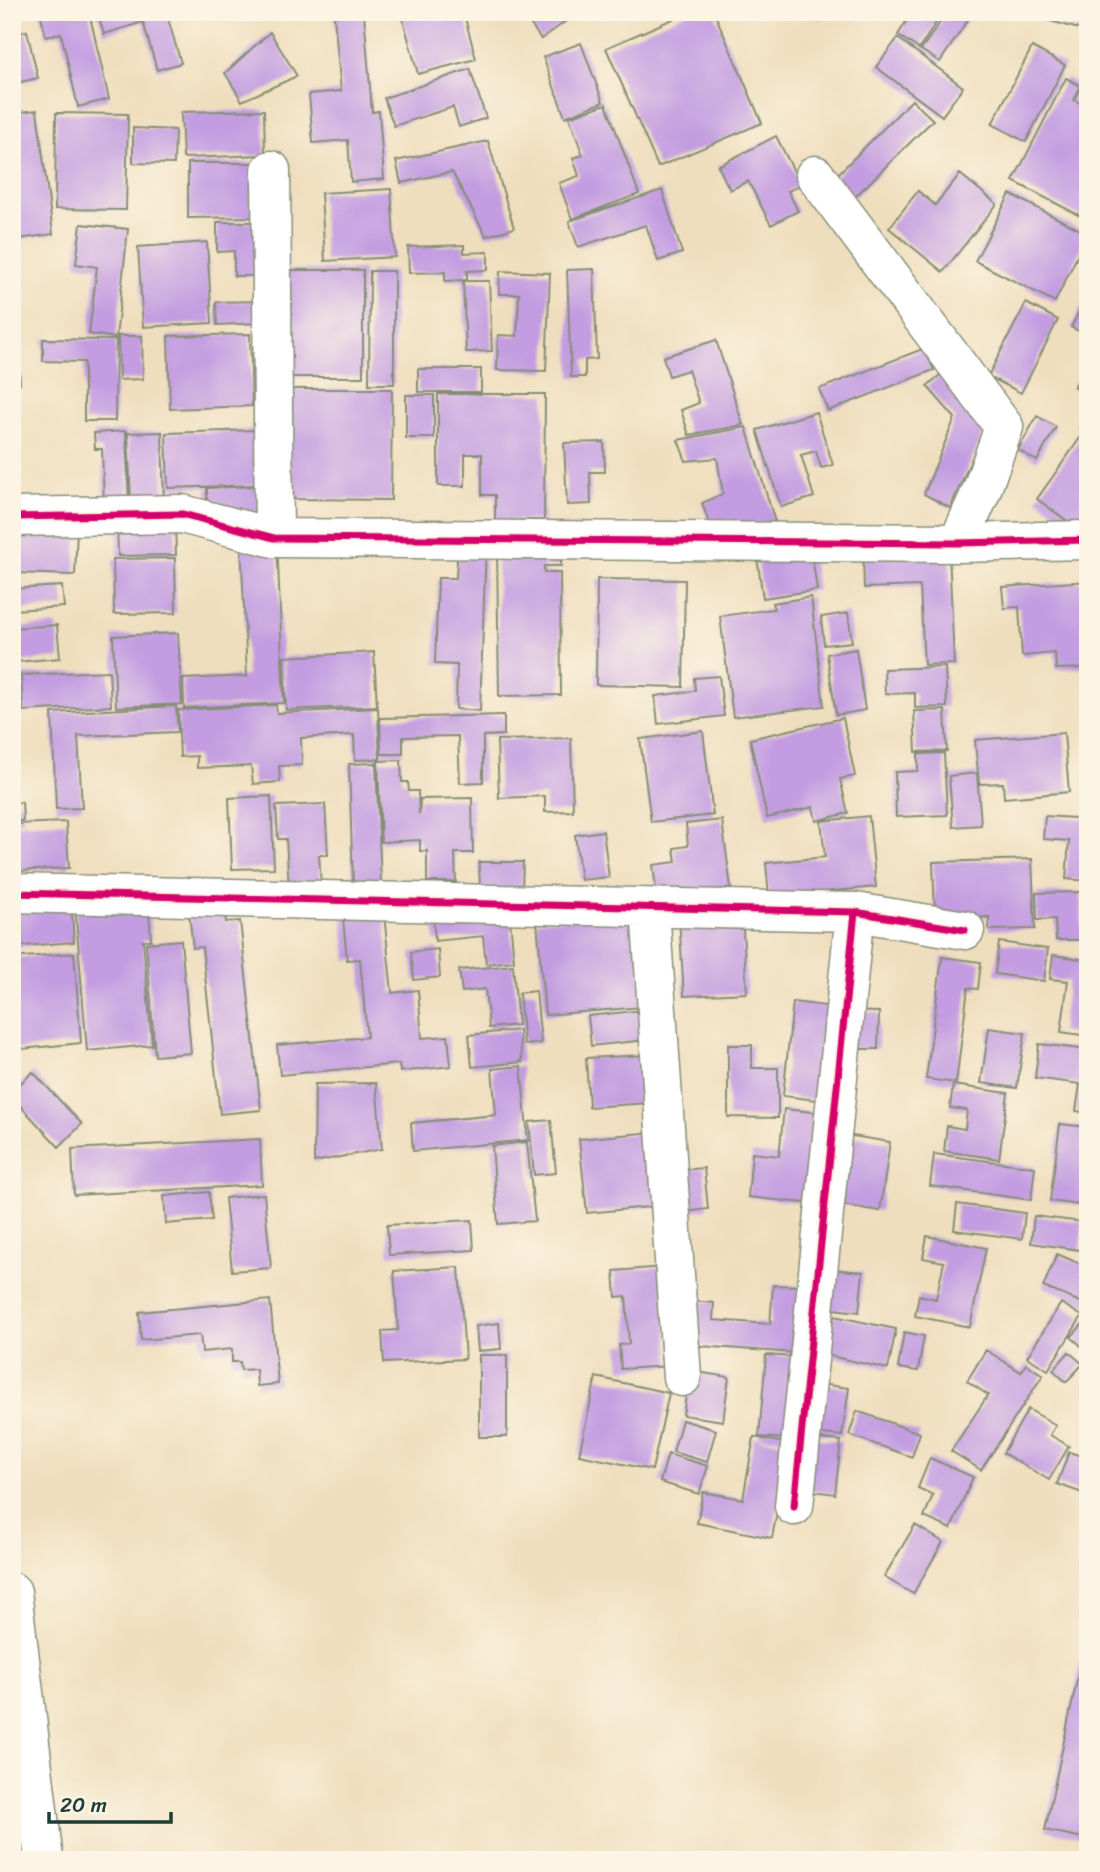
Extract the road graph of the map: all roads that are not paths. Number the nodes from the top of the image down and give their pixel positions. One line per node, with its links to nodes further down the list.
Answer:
1 (271, 170): 4 (street)
2 (815, 175): 6 (street)
3 (12, 517): 4 (street)
4 (274, 538): 6 (street)
5 (1088, 540): 6 (street)
6 (958, 543)
7 (12, 893): 8 (street)
8 (650, 908): 9 (street); 11 (street)
9 (855, 912): 10 (street); 12 (street)
10 (965, 930)
11 (682, 1377)
12 (794, 1506)
13 (12, 1592): 14 (street)
14 (44, 1860)

